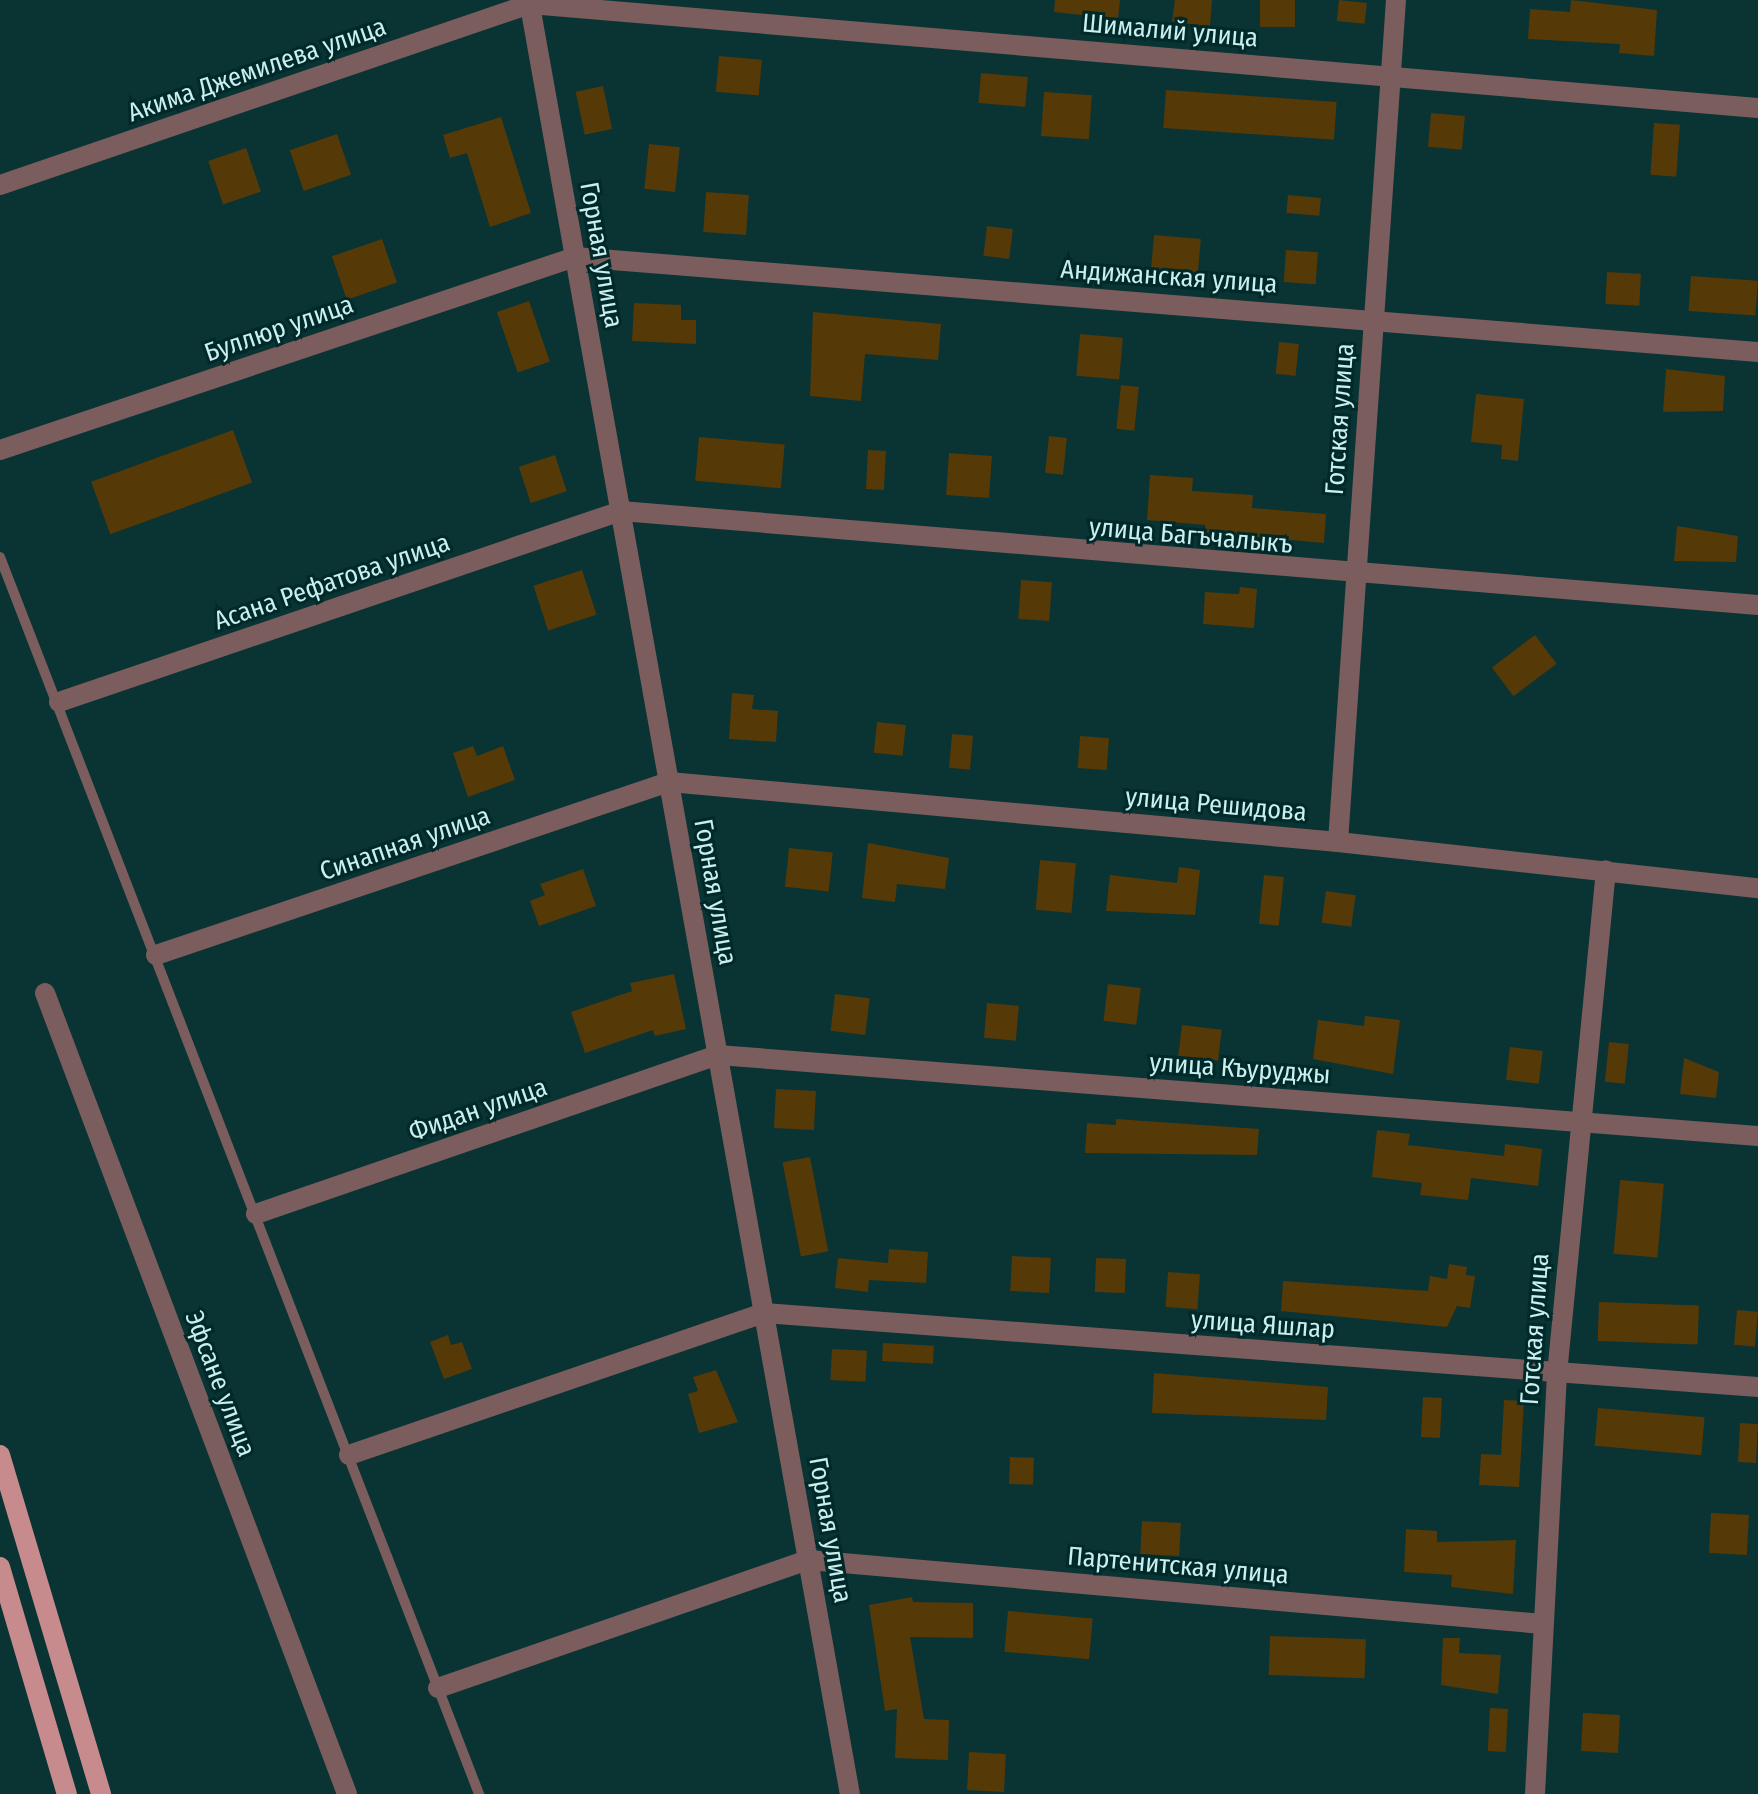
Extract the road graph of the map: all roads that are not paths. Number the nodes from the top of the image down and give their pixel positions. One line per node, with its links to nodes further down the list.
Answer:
1 (1396, 0): 3 (street, Готская улица)
2 (530, 2): 3 (street, Шималий улица); 5 (street, Акима Джемилева улица); 6 (street, Горная улица)
3 (1390, 76): 4 (street, Шималий улица); 7 (street, Готская улица)
4 (1758, 108)
5 (0, 185)
6 (575, 257): 7 (street, Андижанская улица); 9 (street, Буллюр улица); 10 (street, Горная улица)
7 (1373, 319): 8 (street, Андижанская улица); 12 (street, Готская улица)
8 (1758, 352)
9 (0, 450)
10 (621, 511): 12 (street, улица Багъчалыкъ); 14 (street, Асана Рефатова улица); 15 (street, Горная улица)
11 (0, 557): 14 (lane)
12 (1356, 576): 13 (street, улица Багъчалыкъ); 16 (street, Готская улица)
13 (1758, 605)
14 (59, 702): 19 (lane)
15 (669, 782): 16 (street, улица Решидова); 19 (street, Синапная улица); 21 (street, Горная улица)
16 (1338, 842): 17 (street, улица Решидова)
17 (1606, 870): 18 (street, улица Решидова); 22 (street, Готская улица)
18 (1758, 888)
19 (156, 955): 24 (lane)
20 (45, 993): 36 (street, Эфсане улица)
21 (718, 1055): 22 (street, улица Къуруджы); 24 (street, Фидан улица); 25 (street, Горная улица)
22 (1578, 1122): 23 (street, улица Къуруджы); 26 (street, Готская улица)
23 (1758, 1136)
24 (256, 1214): 29 (lane)
25 (764, 1313): 26 (street, улица Яшлар); 29 (street); 30 (street, Горная улица)
26 (1557, 1374): 27 (street, улица Яшлар); 32 (street, Готская улица)
27 (1758, 1387)
28 (0, 1455): 35 (main road)
29 (349, 1455): 33 (lane)
30 (808, 1560): 32 (street, Партенитская улица); 33 (street); 38 (street, Горная улица)
31 (0, 1567): 34 (main road)
32 (1543, 1624): 39 (street, Готская улица)
33 (438, 1688): 37 (lane)
34 (67, 1794)
35 (101, 1794)
36 (347, 1794)
37 (479, 1794)
38 (850, 1794)
39 (1535, 1794)

